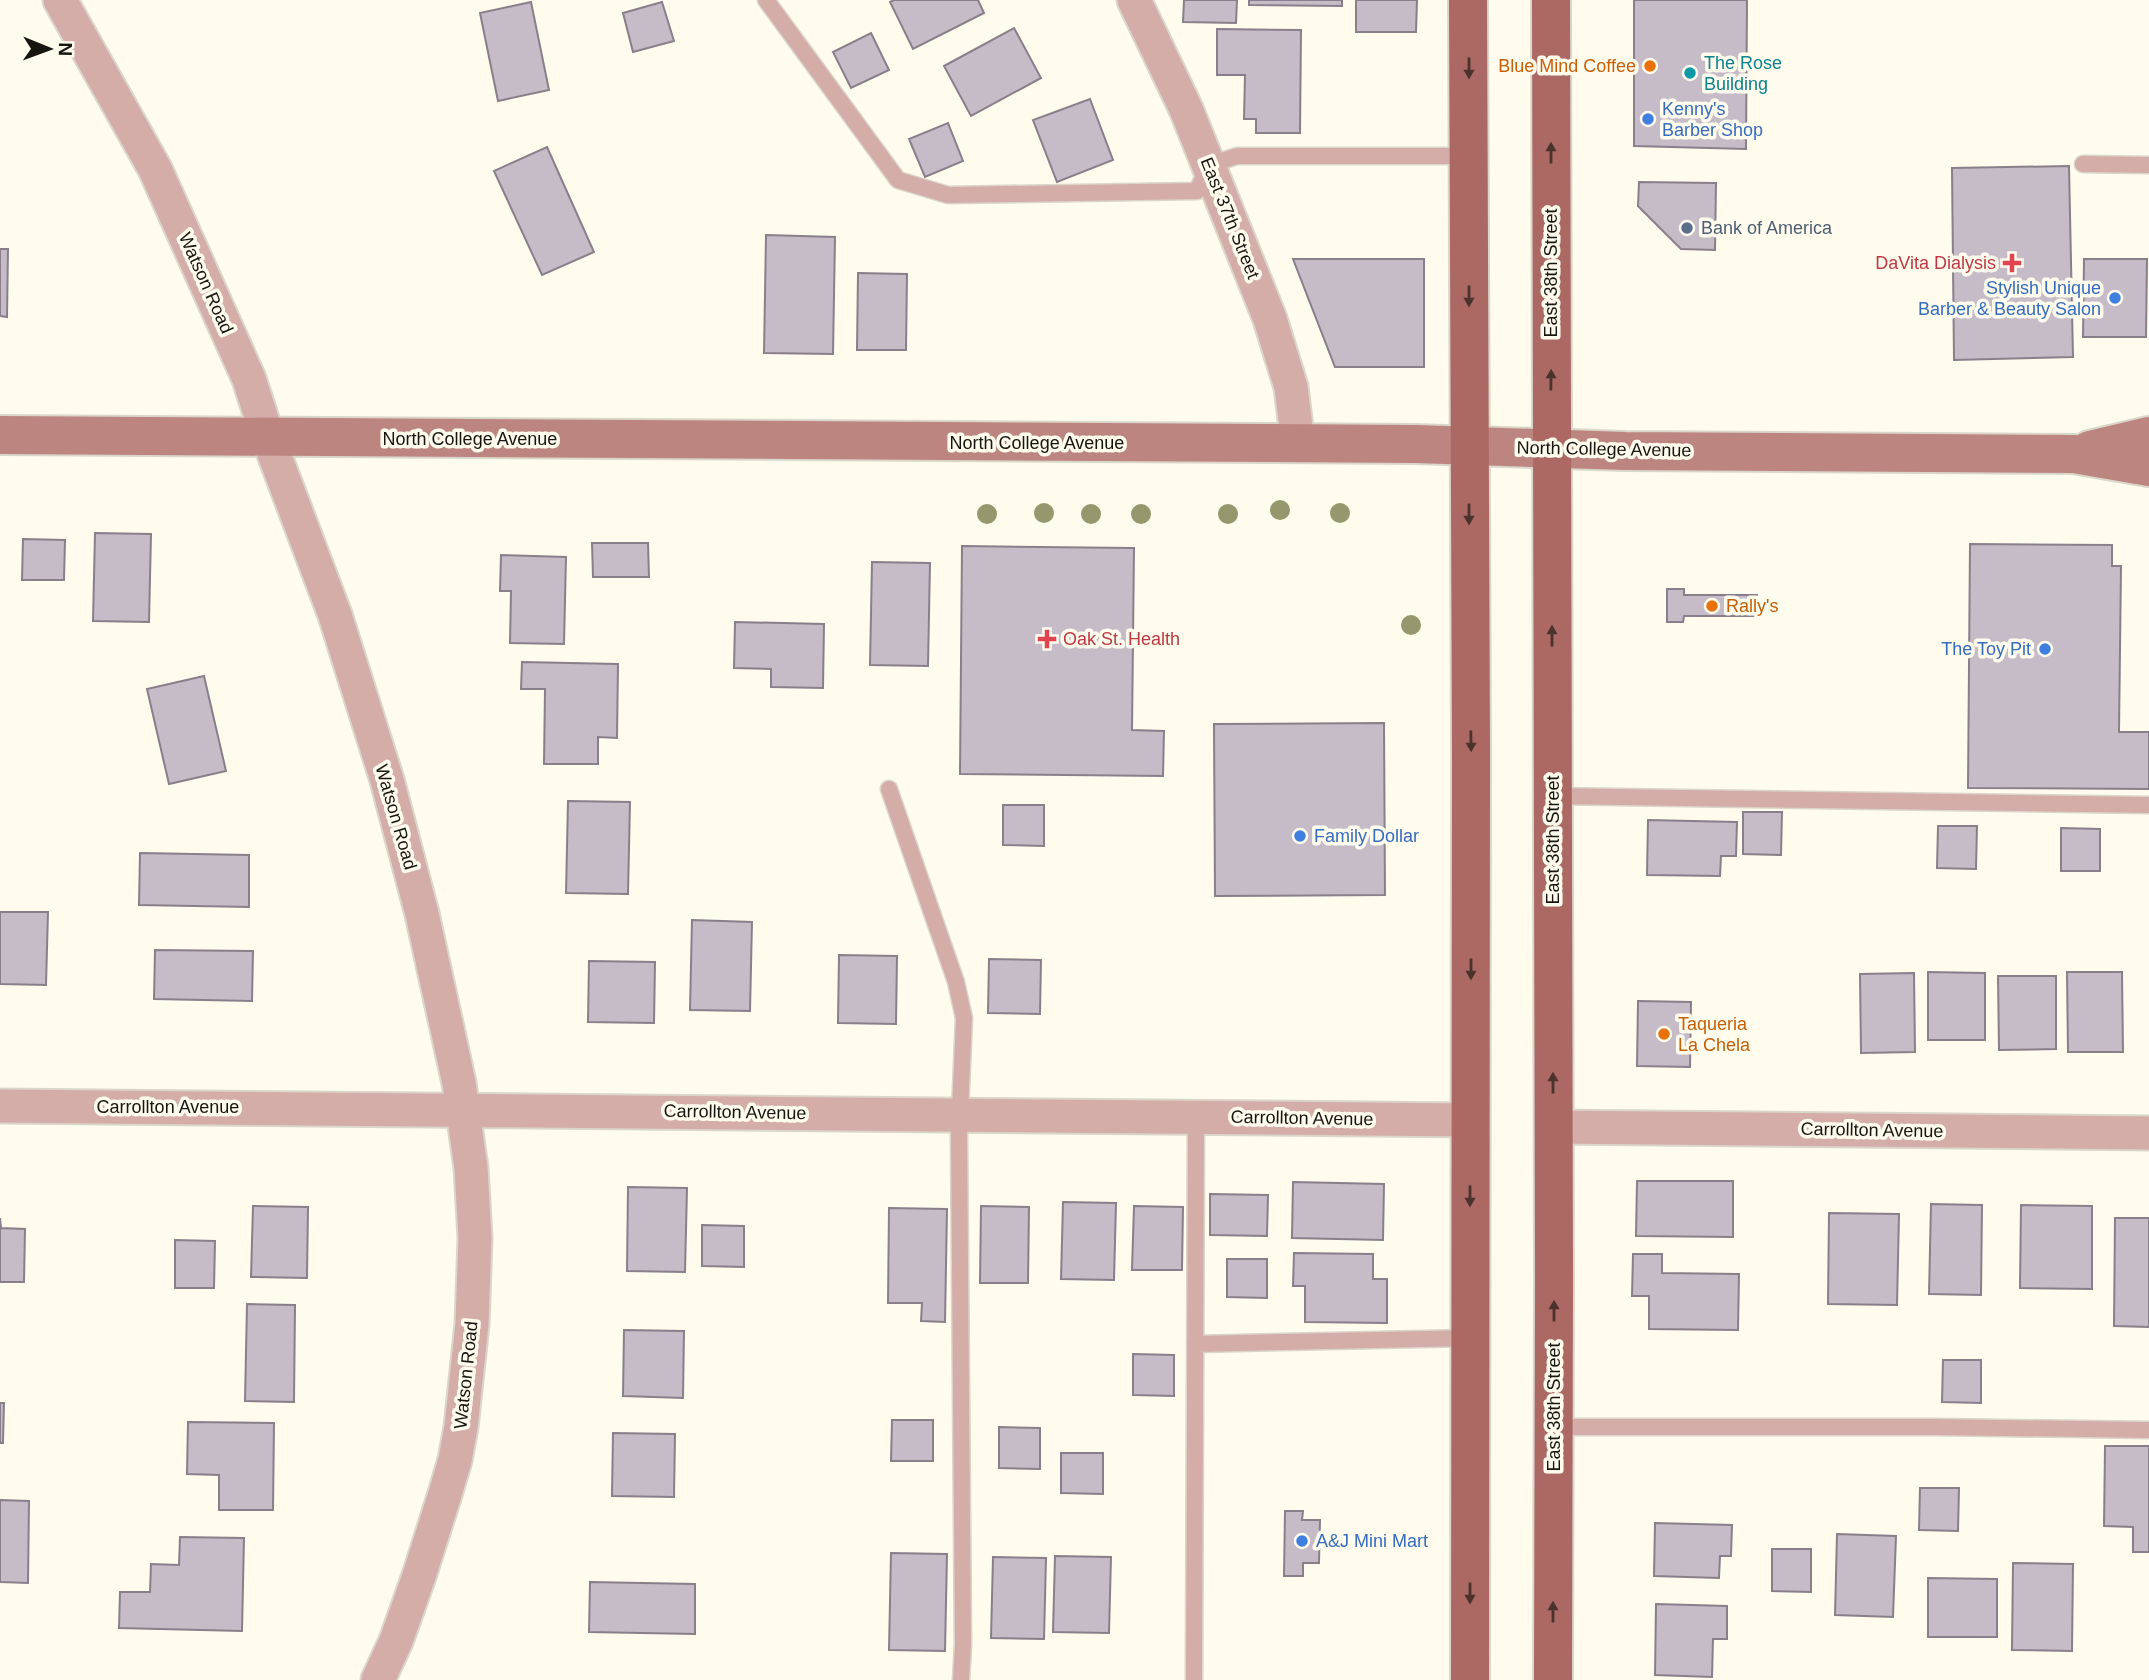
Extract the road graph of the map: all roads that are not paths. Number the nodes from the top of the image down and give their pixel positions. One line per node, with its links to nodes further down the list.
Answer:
1 (60, 0): 12 (street, Watson Road)
2 (766, 0): 7 (lane)
3 (1134, 0): 7 (street, East 37th Street)
4 (1468, 0): 6 (main road, one-way to 6)
5 (1551, 0): 15 (main road, East 38th Street, one-way to 5)
6 (1469, 156): 7 (lane); 14 (main road, one-way to 14)
7 (1209, 164): 13 (street, East 37th Street)
8 (2083, 164): 9 (lane)
9 (2149, 165)
10 (0, 435): 12 (main road, North College Avenue)
11 (2149, 436): 17 (main road, North College Avenue)
12 (268, 438): 13 (main road, North College Avenue); 23 (street, Watson Road)
13 (1298, 444): 14 (main road, North College Avenue)
14 (1469, 446): 15 (main road, North College Avenue); 26 (main road, one-way to 26)
15 (1551, 448): 17 (main road, North College Avenue); 20 (main road, East 38th Street, one-way to 15)
16 (2149, 451): 17 (lane, North College Avenue)
17 (2074, 454): 18 (main road, North College Avenue)
18 (2149, 467)
19 (889, 789): 24 (lane)
20 (1552, 796): 21 (lane); 27 (main road, East 38th Street, one-way to 20)
21 (2149, 805)
22 (0, 1106): 23 (street, Carrollton Avenue)
23 (463, 1110): 24 (street, Carrollton Avenue); 33 (street, Watson Road)
24 (961, 1115): 25 (street, Carrollton Avenue); 34 (lane)
25 (1196, 1117): 26 (street, Carrollton Avenue); 30 (lane)
26 (1470, 1121): 29 (main road, one-way to 29)
27 (1553, 1127): 28 (street, Carrollton Avenue); 31 (main road, East 38th Street, one-way to 27)
28 (2149, 1133)
29 (1470, 1338): 30 (lane); 36 (main road, one-way to 36)
30 (1195, 1343): 35 (lane)
31 (1554, 1427): 32 (lane); 37 (main road, East 38th Street, one-way to 31)
32 (2149, 1430)
33 (378, 1680)
34 (961, 1680)
35 (1194, 1680)
36 (1470, 1680)
37 (1553, 1680)

